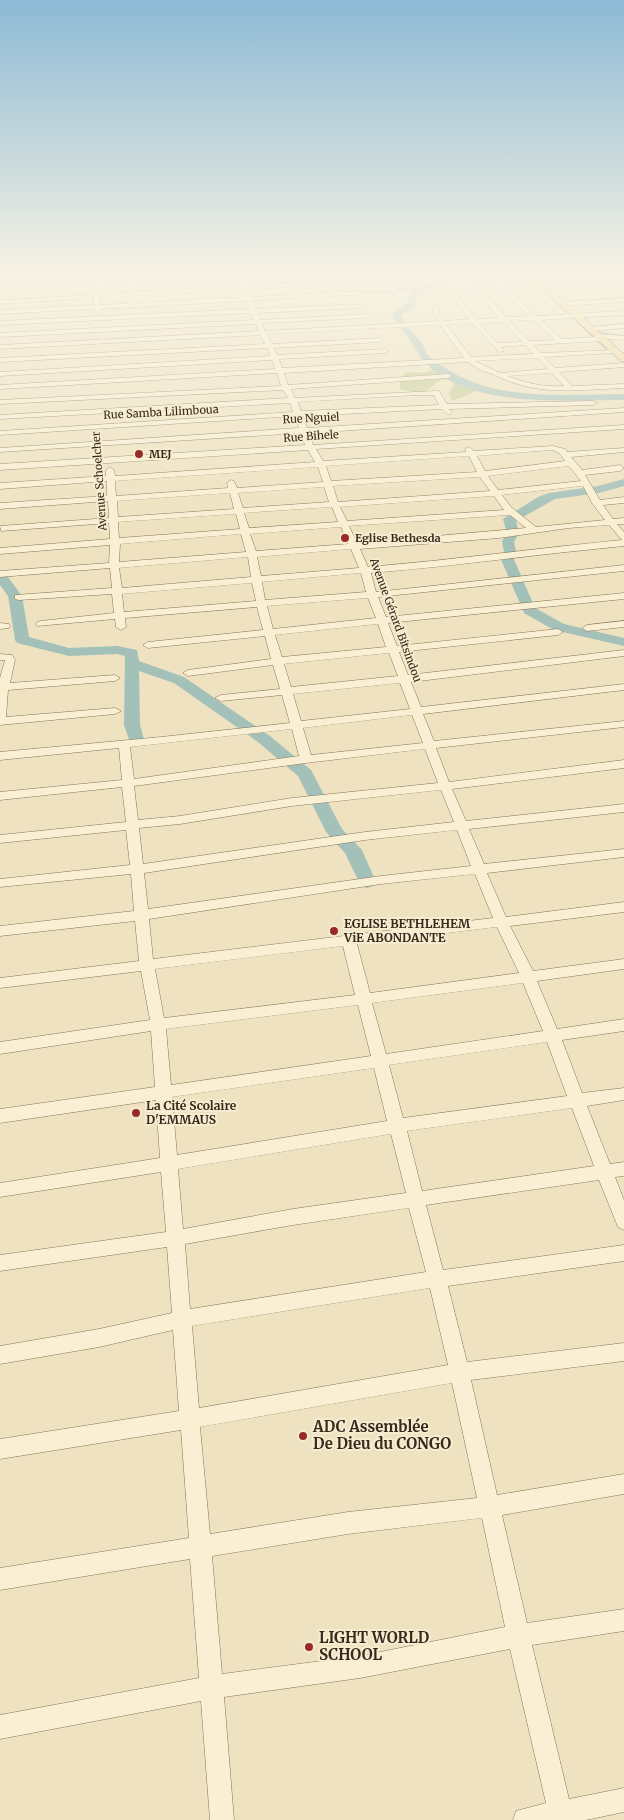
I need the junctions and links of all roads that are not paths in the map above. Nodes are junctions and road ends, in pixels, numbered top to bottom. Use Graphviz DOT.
graph roads {
  1 [pos="35,358"];
  2 [pos="101,358"];
  3 [pos="275,358"];
  4 [pos="390,358"];
  5 [pos="507,358"];
  6 [pos="540,358"];
  7 [pos="470,359"];
  8 [pos="0,360"];
  9 [pos="393,364"];
  10 [pos="624,366"];
  11 [pos="101,368"];
  12 [pos="305,370"];
  13 [pos="551,370"];
  14 [pos="280,372"];
  15 [pos="0,374"];
  16 [pos="498,375"];
  17 [pos="448,376"];
  18 [pos="400,380"];
  19 [pos="102,382"];
  20 [pos="315,385"];
  21 [pos="285,386"];
  22 [pos="624,386"];
  23 [pos="0,387"];
  24 [pos="571,389"];
  25 [pos="405,393"];
  26 [pos="103,396"];
  27 [pos="294,400"];
  28 [pos="0,402"];
  29 [pos="624,402"];
  30 [pos="445,406"];
  31 [pos="624,410"];
  32 [pos="104,411"];
  33 [pos="298,415"];
  34 [pos="0,417"];
  35 [pos="453,421"];
  36 [pos="106,426"];
  37 [pos="624,427"];
  38 [pos="304,430"];
  39 [pos="0,433"];
  40 [pos="463,437"];
  41 [pos="109,443"];
  42 [pos="311,447"];
  43 [pos="0,450"];
  44 [pos="624,450"];
  45 [pos="225,453"];
  46 [pos="472,454"];
  47 [pos="565,454"];
  48 [pos="109,460"];
  49 [pos="571,463"];
  50 [pos="321,464"];
  51 [pos="0,467"];
  52 [pos="620,468"];
  53 [pos="230,471"];
  54 [pos="579,473"];
  55 [pos="482,474"];
  56 [pos="111,478"];
  57 [pos="586,483"];
  58 [pos="327,484"];
  59 [pos="0,486"];
  60 [pos="232,490"];
  61 [pos="496,494"];
  62 [pos="112,500"];
  63 [pos="624,500"];
  64 [pos="334,503"];
  65 [pos="596,503"];
  66 [pos="0,506"];
  67 [pos="240,511"];
  68 [pos="512,512"];
  69 [pos="113,519"];
  70 [pos="624,521"];
  71 [pos="610,522"];
  72 [pos="344,524"];
  73 [pos="1,528"];
  74 [pos="244,530"];
  75 [pos="535,531"];
  76 [pos="624,538"];
  77 [pos="115,541"];
  78 [pos="624,543"];
  79 [pos="355,547"];
  80 [pos="0,551"];
  81 [pos="252,556"];
  82 [pos="114,564"];
  83 [pos="624,568"];
  84 [pos="364,570"];
  85 [pos="0,574"];
  86 [pos="255,578"];
  87 [pos="118,591"];
  88 [pos="372,594"];
  89 [pos="624,596"];
  90 [pos="19,597"];
  91 [pos="261,604"];
  92 [pos="120,615"];
  93 [pos="382,620"];
  94 [pos="41,624"];
  95 [pos="624,624"];
  96 [pos="122,627"];
  97 [pos="587,628"];
  98 [pos="269,632"];
  99 [pos="558,632"];
  100 [pos="148,646"];
  101 [pos="393,649"];
  102 [pos="624,653"];
  103 [pos="0,657"];
  104 [pos="277,661"];
  105 [pos="188,673"];
  106 [pos="115,678"];
  107 [pos="404,679"];
  108 [pos="2,687"];
  109 [pos="624,687"];
  110 [pos="286,692"];
  111 [pos="220,698"];
  112 [pos="416,710"];
  113 [pos="115,711"];
  114 [pos="0,721"];
  115 [pos="295,724"];
  116 [pos="624,724"];
  117 [pos="124,744"];
  118 [pos="430,746"];
  119 [pos="0,756"];
  120 [pos="306,759"];
  121 [pos="624,764"];
  122 [pos="128,783"];
  123 [pos="445,786"];
  124 [pos="0,796"];
  125 [pos="624,808"];
  126 [pos="133,825"];
  127 [pos="461,826"];
  128 [pos="0,839"];
  129 [pos="624,853"];
  130 [pos="138,868"];
  131 [pos="480,870"];
  132 [pos="0,884"];
  133 [pos="624,907"];
  134 [pos="141,915"];
  135 [pos="501,922"];
  136 [pos="0,931"];
  137 [pos="348,942"];
  138 [pos="624,964"];
  139 [pos="147,967"];
  140 [pos="528,976"];
  141 [pos="0,983"];
  142 [pos="364,998"];
  143 [pos="158,1024"];
  144 [pos="624,1025"];
  145 [pos="552,1035"];
  146 [pos="0,1048"];
  147 [pos="379,1060"];
  148 [pos="163,1093"];
  149 [pos="624,1094"];
  150 [pos="577,1100"];
  151 [pos="0,1116"];
  152 [pos="397,1126"];
  153 [pos="169,1163"];
  154 [pos="624,1169"];
  155 [pos="605,1172"];
  156 [pos="0,1190"];
  157 [pos="416,1200"];
  158 [pos="624,1222"];
  159 [pos="176,1238"];
  160 [pos="624,1253"];
  161 [pos="0,1263"];
  162 [pos="437,1279"];
  163 [pos="182,1319"];
  164 [pos="624,1352"];
  165 [pos="0,1355"];
  166 [pos="459,1372"];
  167 [pos="190,1419"];
  168 [pos="0,1449"];
  169 [pos="624,1484"];
  170 [pos="490,1507"];
  171 [pos="201,1548"];
  172 [pos="0,1580"];
  173 [pos="624,1620"];
  174 [pos="518,1636"];
  175 [pos="212,1687"];
  176 [pos="0,1726"];
  177 [pos="624,1800"];
  178 [pos="561,1817"];
  179 [pos="222,1820"];
  180 [pos="525,1820"];
  1 -- 8 [label="street"];
  2 -- 11 [label="street, Avenue Schoelcher"];
  3 -- 11 [label="street"];
  3 -- 14 [label="street, Avenue Gérard Bitsindou"];
  4 -- 9 [label="street"];
  5 -- 7 [label="street"];
  6 -- 13 [label="street"];
  7 -- 9 [label="street"];
  7 -- 16 [label="street"];
  9 -- 12 [label="street"];
  9 -- 18 [label="street"];
  10 -- 13 [label="street"];
  11 -- 15 [label="street"];
  11 -- 19 [label="street, Avenue Schoelcher"];
  12 -- 14 [label="street"];
  12 -- 20 [label="street"];
  13 -- 16 [label="street"];
  13 -- 24 [label="street"];
  14 -- 19 [label="street"];
  14 -- 21 [label="street, Avenue Gérard Bitsindou"];
  16 -- 24 [label="street"];
  17 -- 18 [label="street"];
  18 -- 20 [label="street"];
  18 -- 25 [label="street"];
  19 -- 23 [label="street"];
  19 -- 26 [label="street, Avenue Schoelcher"];
  20 -- 21 [label="street"];
  21 -- 26 [label="street"];
  21 -- 27 [label="street, Avenue Gérard Bitsindou"];
  22 -- 24 [label="street"];
  25 -- 27 [label="street"];
  25 -- 30 [label="street"];
  26 -- 28 [label="street"];
  26 -- 32 [label="street, Avenue Schoelcher"];
  27 -- 32 [label="street"];
  27 -- 33 [label="street, Avenue Gérard Bitsindou"];
  29 -- 30 [label="street, Rue Samba Lilimboua"];
  30 -- 33 [label="street, Rue Samba Lilimboua"];
  30 -- 35 [label="street"];
  31 -- 35 [label="street, Rue Nguiel"];
  32 -- 34 [label="street"];
  32 -- 36 [label="street, Avenue Schoelcher"];
  33 -- 36 [label="street, Rue Samba Lilimboua"];
  33 -- 38 [label="street, Avenue Gérard Bitsindou"];
  35 -- 38 [label="street, Rue Nguiel"];
  35 -- 40 [label="street"];
  36 -- 39 [label="street, Rue Samba Lilimboua"];
  36 -- 41 [label="street, Avenue Schoelcher"];
  37 -- 40 [label="street, Rue Bihele"];
  38 -- 41 [label="street, Rue Nguiel"];
  38 -- 42 [label="street, Avenue Gérard Bitsindou"];
  40 -- 42 [label="street, Rue Bihele"];
  40 -- 46 [label="street"];
  41 -- 43 [label="street, Rue Nguiel"];
  41 -- 48 [label="street, Avenue Schoelcher"];
  42 -- 45 [label="street, Rue Bihele"];
  42 -- 50 [label="street, Avenue Gérard Bitsindou"];
  44 -- 47 [label="street"];
  45 -- 48 [label="street, Rue Bihele"];
  45 -- 53 [label="street"];
  46 -- 47 [label="street"];
  46 -- 50 [label="street"];
  46 -- 55 [label="street"];
  47 -- 49 [label="street"];
  48 -- 51 [label="street, Rue Bihele"];
  48 -- 56 [label="street, Avenue Schoelcher"];
  49 -- 54 [label="street"];
  49 -- 55 [label="street"];
  50 -- 53 [label="street"];
  50 -- 58 [label="street, Avenue Gérard Bitsindou"];
  52 -- 54 [label="street"];
  53 -- 56 [label="street"];
  53 -- 60 [label="street"];
  54 -- 57 [label="street"];
  55 -- 58 [label="street"];
  55 -- 61 [label="street"];
  56 -- 59 [label="street"];
  56 -- 62 [label="street, Avenue Schoelcher"];
  57 -- 61 [label="street"];
  57 -- 65 [label="street"];
  58 -- 60 [label="street"];
  58 -- 64 [label="street, Avenue Gérard Bitsindou"];
  60 -- 62 [label="street"];
  60 -- 67 [label="street"];
  61 -- 64 [label="street"];
  61 -- 68 [label="street"];
  62 -- 66 [label="street"];
  62 -- 69 [label="street, Avenue Schoelcher"];
  63 -- 65 [label="street"];
  64 -- 67 [label="street"];
  64 -- 72 [label="street, Avenue Gérard Bitsindou"];
  65 -- 71 [label="street"];
  67 -- 69 [label="street"];
  67 -- 74 [label="street"];
  68 -- 72 [label="street"];
  68 -- 75 [label="street"];
  69 -- 73 [label="street"];
  69 -- 77 [label="street, Avenue Schoelcher"];
  70 -- 71 [label="street"];
  71 -- 75 [label="street"];
  71 -- 76 [label="street"];
  72 -- 74 [label="street"];
  72 -- 79 [label="street, Avenue Gérard Bitsindou"];
  74 -- 77 [label="street"];
  74 -- 81 [label="street"];
  75 -- 79 [label="street"];
  77 -- 80 [label="street"];
  77 -- 82 [label="street, Avenue Schoelcher"];
  78 -- 84 [label="street"];
  79 -- 81 [label="street"];
  79 -- 84 [label="street, Avenue Gérard Bitsindou"];
  81 -- 82 [label="street"];
  81 -- 86 [label="street"];
  82 -- 85 [label="street"];
  82 -- 87 [label="street, Avenue Schoelcher"];
  83 -- 88 [label="street"];
  84 -- 86 [label="street"];
  84 -- 88 [label="street, Avenue Gérard Bitsindou"];
  86 -- 87 [label="street"];
  86 -- 91 [label="street"];
  87 -- 90 [label="street"];
  87 -- 92 [label="street, Avenue Schoelcher"];
  88 -- 91 [label="street"];
  88 -- 93 [label="street, Avenue Gérard Bitsindou"];
  89 -- 93 [label="street"];
  91 -- 92 [label="street"];
  91 -- 98 [label="street"];
  92 -- 94 [label="street"];
  92 -- 96 [label="street, Avenue Schoelcher"];
  93 -- 98 [label="street"];
  93 -- 101 [label="street, Avenue Gérard Bitsindou"];
  95 -- 97 [label="street"];
  98 -- 100 [label="street"];
  98 -- 104 [label="street"];
  99 -- 101 [label="street"];
  101 -- 104 [label="street"];
  101 -- 107 [label="street, Avenue Gérard Bitsindou"];
  102 -- 107 [label="street"];
  103 -- 108 [label="street"];
  104 -- 105 [label="street"];
  104 -- 110 [label="street"];
  106 -- 108 [label="street"];
  107 -- 110 [label="street"];
  107 -- 112 [label="street, Avenue Gérard Bitsindou"];
  108 -- 114 [label="street"];
  109 -- 112 [label="street"];
  110 -- 111 [label="street"];
  110 -- 115 [label="street"];
  112 -- 115 [label="street"];
  112 -- 118 [label="street, Avenue Gérard Bitsindou"];
  113 -- 114 [label="street"];
  115 -- 117 [label="street"];
  115 -- 120 [label="street"];
  116 -- 118 [label="street"];
  117 -- 119 [label="street"];
  117 -- 122 [label="street"];
  118 -- 120 [label="street"];
  118 -- 123 [label="street, Avenue Gérard Bitsindou"];
  120 -- 122 [label="street"];
  121 -- 123 [label="street"];
  122 -- 124 [label="street"];
  122 -- 126 [label="street"];
  123 -- 126 [label="street"];
  123 -- 127 [label="street, Avenue Gérard Bitsindou"];
  125 -- 127 [label="street"];
  126 -- 128 [label="street"];
  126 -- 130 [label="street"];
  127 -- 130 [label="street"];
  127 -- 131 [label="street, Avenue Gérard Bitsindou"];
  129 -- 131 [label="street"];
  130 -- 132 [label="street"];
  130 -- 134 [label="street"];
  131 -- 134 [label="street"];
  131 -- 135 [label="street, Avenue Gérard Bitsindou"];
  133 -- 135 [label="street"];
  134 -- 136 [label="street"];
  134 -- 139 [label="street"];
  135 -- 137 [label="street"];
  135 -- 140 [label="street, Avenue Gérard Bitsindou"];
  137 -- 139 [label="street"];
  137 -- 142 [label="street"];
  138 -- 140 [label="street"];
  139 -- 141 [label="street"];
  139 -- 143 [label="street"];
  140 -- 142 [label="street"];
  140 -- 145 [label="street, Avenue Gérard Bitsindou"];
  142 -- 143 [label="street"];
  142 -- 147 [label="street"];
  143 -- 146 [label="street"];
  143 -- 148 [label="street"];
  144 -- 145 [label="street"];
  145 -- 147 [label="street"];
  145 -- 150 [label="street, Avenue Gérard Bitsindou"];
  147 -- 148 [label="street"];
  147 -- 152 [label="street"];
  148 -- 151 [label="street"];
  148 -- 153 [label="street"];
  149 -- 150 [label="street"];
  150 -- 152 [label="street"];
  150 -- 155 [label="street, Avenue Gérard Bitsindou"];
  152 -- 153 [label="street"];
  152 -- 157 [label="street"];
  153 -- 156 [label="street"];
  153 -- 159 [label="street"];
  154 -- 155 [label="street"];
  155 -- 157 [label="street"];
  155 -- 158 [label="street, Avenue Gérard Bitsindou"];
  157 -- 159 [label="street"];
  157 -- 162 [label="street"];
  159 -- 161 [label="street"];
  159 -- 163 [label="street"];
  160 -- 162 [label="street"];
  162 -- 163 [label="street"];
  162 -- 166 [label="street"];
  163 -- 165 [label="street"];
  163 -- 167 [label="street"];
  164 -- 166 [label="street"];
  166 -- 167 [label="street"];
  166 -- 170 [label="street"];
  167 -- 168 [label="street"];
  167 -- 171 [label="street"];
  169 -- 170 [label="street"];
  170 -- 171 [label="street"];
  170 -- 174 [label="street"];
  171 -- 172 [label="street"];
  171 -- 175 [label="street"];
  173 -- 174 [label="street"];
  174 -- 175 [label="street"];
  174 -- 178 [label="street"];
  175 -- 176 [label="street"];
  175 -- 179 [label="street"];
  177 -- 178 [label="street"];
  178 -- 180 [label="street"];
}
